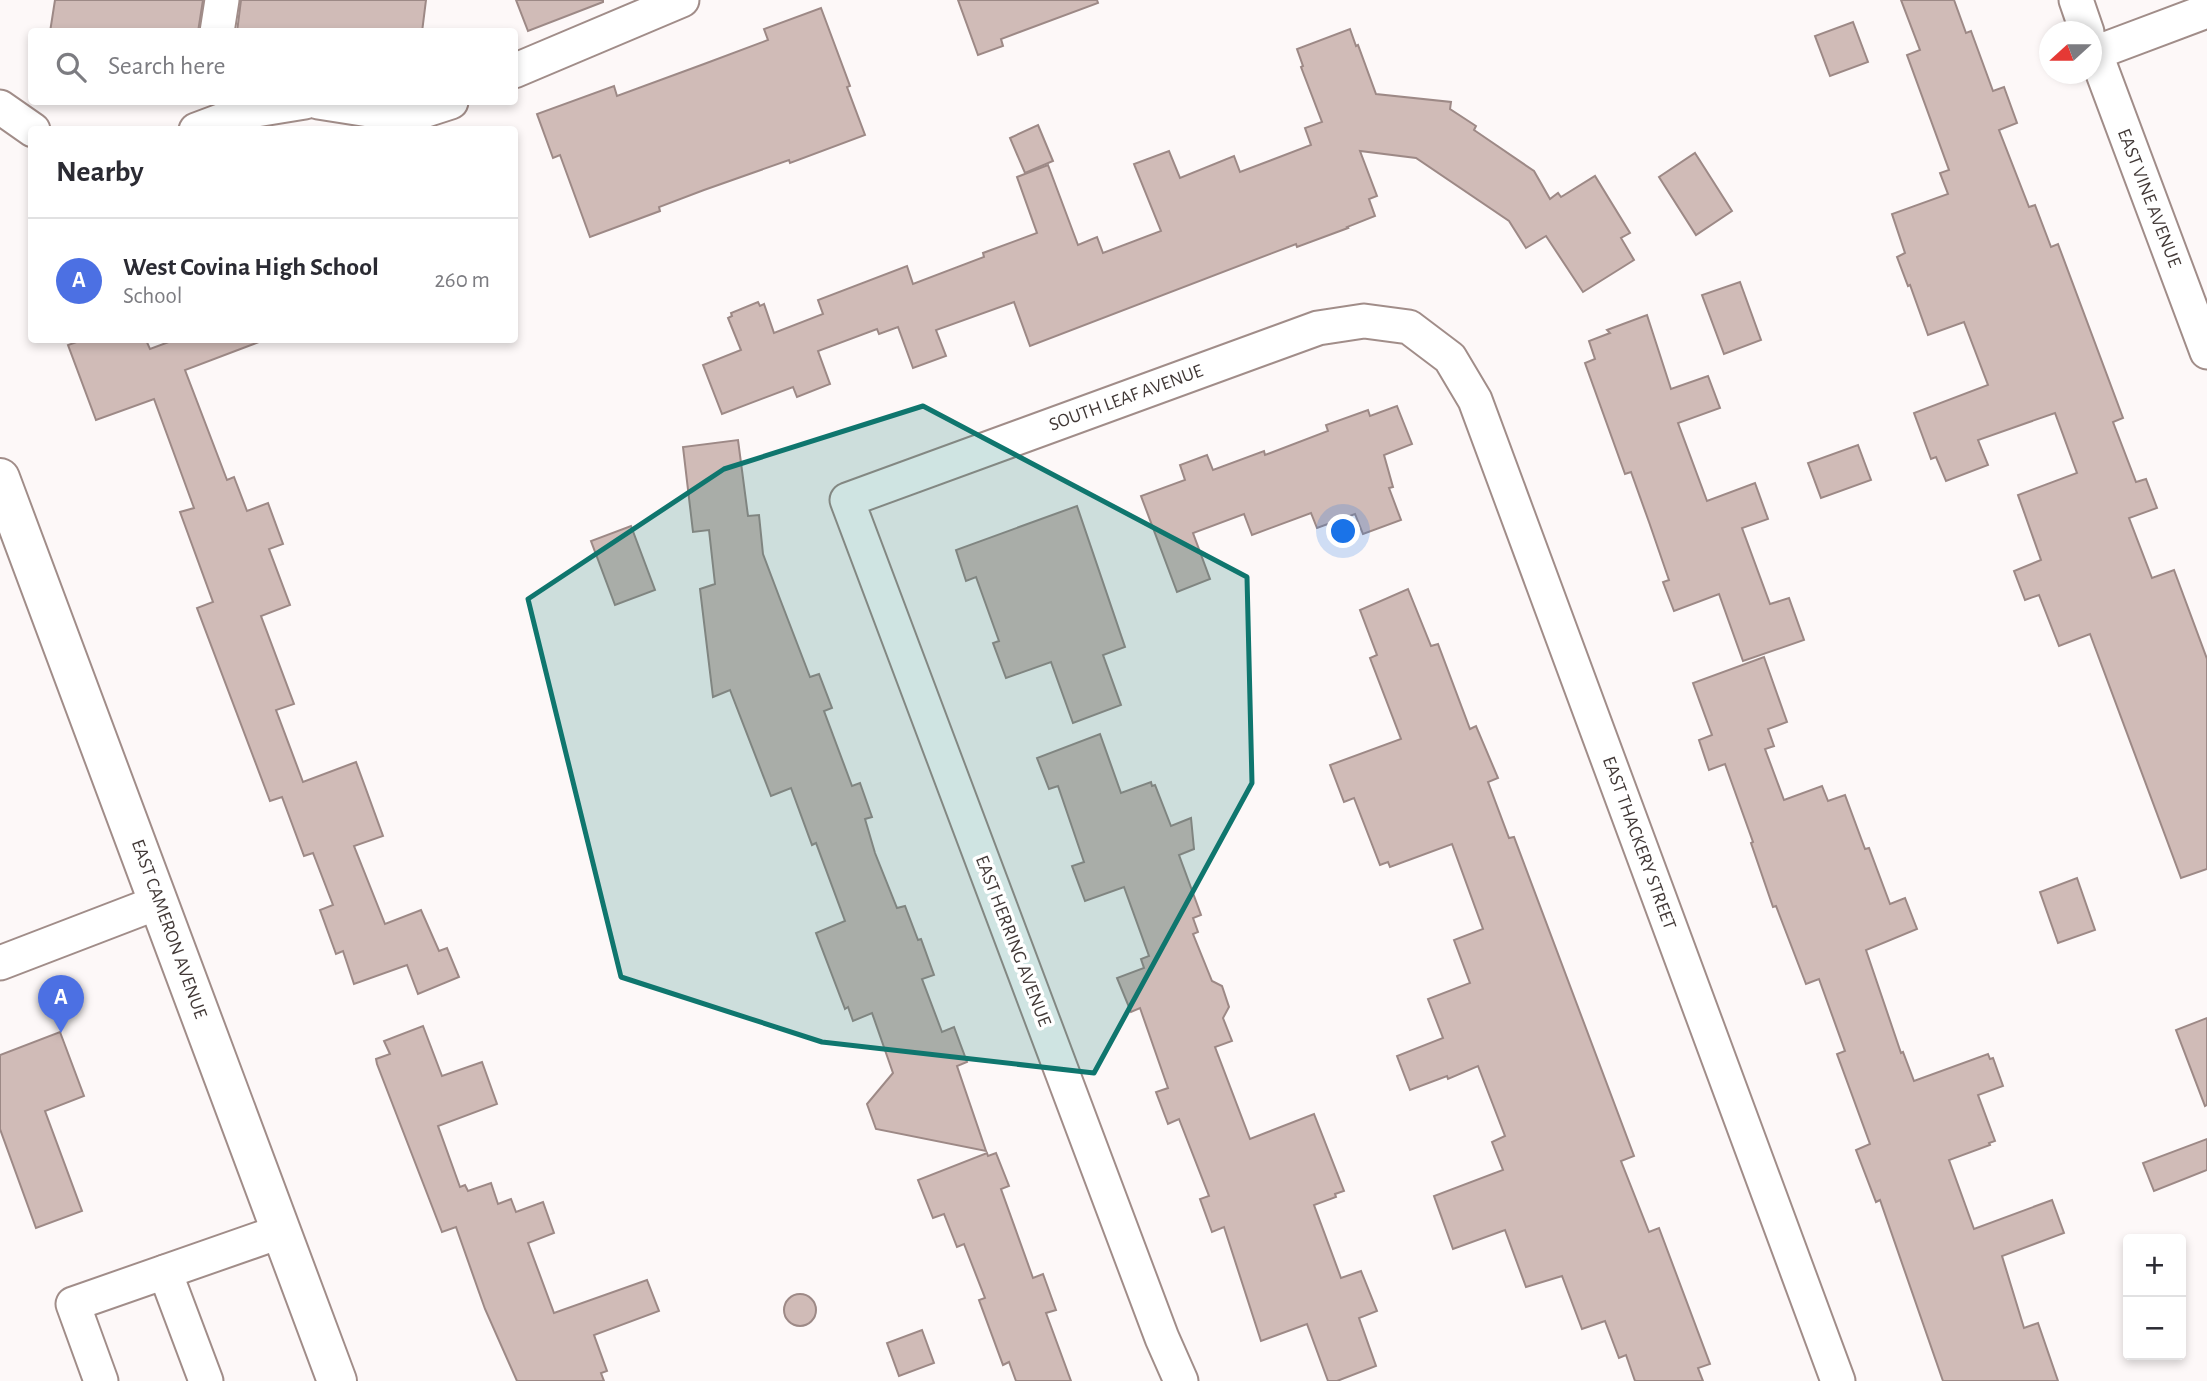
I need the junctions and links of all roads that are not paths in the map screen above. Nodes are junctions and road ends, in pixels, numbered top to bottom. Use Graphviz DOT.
graph roads {
  1 [pos="222,0"];
  2 [pos="682,0"];
  3 [pos="2076,0"];
  4 [pos="2207,11"];
  5 [pos="2083,21"];
  6 [pos="217,28"];
  7 [pos="2102,40"];
  8 [pos="518,69"];
  9 [pos="2102,72"];
  10 [pos="287,105"];
  11 [pos="337,105"];
  12 [pos="442,105"];
  13 [pos="0,107"];
  14 [pos="210,117"];
  15 [pos="28,127"];
  16 [pos="1409,327"];
  17 [pos="2207,352"];
  18 [pos="0,478"];
  19 [pos="847,500"];
  20 [pos="159,902"];
  21 [pos="0,963"];
  22 [pos="282,1231"];
  23 [pos="165,1272"];
  24 [pos="101,1381"];
  25 [pos="206,1381"];
  26 [pos="337,1381"];
  27 [pos="1181,1381"];
  28 [pos="1839,1381"];
  1 -- 6 [label="street"];
  2 -- 8 [label="street"];
  3 -- 5 [label="street, EAST VINE AVENUE"];
  4 -- 7 [label="street"];
  9 -- 17 [label="street, EAST VINE AVENUE"];
  10 -- 14 [label="street"];
  11 -- 12 [label="street"];
  13 -- 15 [label="street"];
  16 -- 19 [label="street, SOUTH LEAF AVENUE"];
  16 -- 28 [label="street, EAST THACKERY STREET"];
  18 -- 20 [label="main road, EAST CAMERON AVENUE"];
  19 -- 27 [label="street, EAST HERRING AVENUE"];
  20 -- 21 [label="street"];
  20 -- 22 [label="main road, EAST CAMERON AVENUE"];
  22 -- 23 [label="street"];
  22 -- 26 [label="main road, EAST CAMERON AVENUE"];
  23 -- 24 [label="street"];
  23 -- 25 [label="street"];
}
